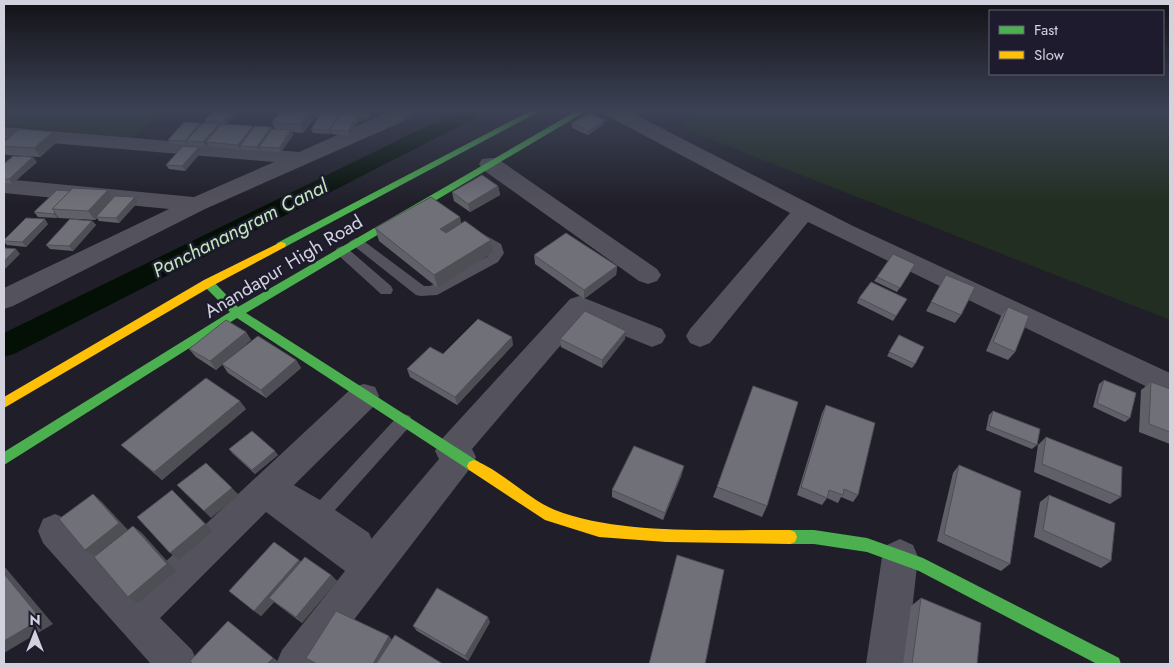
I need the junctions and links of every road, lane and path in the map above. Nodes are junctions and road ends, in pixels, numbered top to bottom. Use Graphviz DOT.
graph roads {
  1 [pos="101,141"];
  2 [pos="339,141"];
  3 [pos="479,141"];
  4 [pos="530,141"];
  5 [pos="671,141"];
  6 [pos="301,158"];
  7 [pos="490,164"];
  8 [pos="4,186"];
  9 [pos="425,201"];
  10 [pos="197,204"];
  11 [pos="805,211"];
  12 [pos="442,212"];
  13 [pos="465,227"];
  14 [pos="356,242"];
  15 [pos="342,251"];
  16 [pos="648,275"];
  17 [pos="208,283"];
  18 [pos="386,290"];
  19 [pos="4,299"];
  20 [pos="237,313"];
  21 [pos="652,336"];
  22 [pos="700,336"];
  23 [pos="1170,386"];
  24 [pos="364,396"];
  25 [pos="4,403"];
  26 [pos="404,421"];
  27 [pos="455,454"];
  28 [pos="4,459"];
  29 [pos="278,492"];
  30 [pos="322,511"];
  31 [pos="55,532"];
  32 [pos="366,554"];
  33 [pos="900,557"];
  34 [pos="133,618"];
  35 [pos="178,664"];
  36 [pos="296,664"];
  37 [pos="886,664"];
  38 [pos="1112,664"];
  1 -- 6 [label="street"];
  2 -- 6 [label="street"];
  3 -- 17 [label="main road, Anandapur High Road"];
  4 -- 7 [label="main road, Anandapur High Road"];
  5 -- 11 [label="street"];
  6 -- 10 [label="street"];
  7 -- 9 [label="main road, Anandapur High Road"];
  7 -- 16 [label="street"];
  8 -- 10 [label="street"];
  9 -- 12 [label="lane"];
  9 -- 14 [label="main road, Anandapur High Road"];
  10 -- 19 [label="street"];
  11 -- 22 [label="street"];
  11 -- 23 [label="street"];
  13 -- 14 [label="lane"];
  14 -- 15 [label="main road, Anandapur High Road"];
  15 -- 18 [label="lane"];
  15 -- 20 [label="main road, Anandapur High Road"];
  17 -- 20 [label="main road"];
  17 -- 25 [label="main road, Anandapur High Road"];
  20 -- 24 [label="main road"];
  20 -- 28 [label="main road, Anandapur High Road"];
  21 -- 27 [label="street"];
  24 -- 26 [label="main road"];
  24 -- 29 [label="street"];
  26 -- 27 [label="main road"];
  26 -- 30 [label="lane"];
  27 -- 32 [label="street"];
  27 -- 33 [label="main road"];
  29 -- 30 [label="lane"];
  29 -- 32 [label="street"];
  29 -- 34 [label="street"];
  30 -- 32 [label="lane"];
  31 -- 34 [label="street"];
  32 -- 36 [label="street"];
  33 -- 37 [label="street"];
  33 -- 38 [label="main road"];
  34 -- 35 [label="street"];
}
